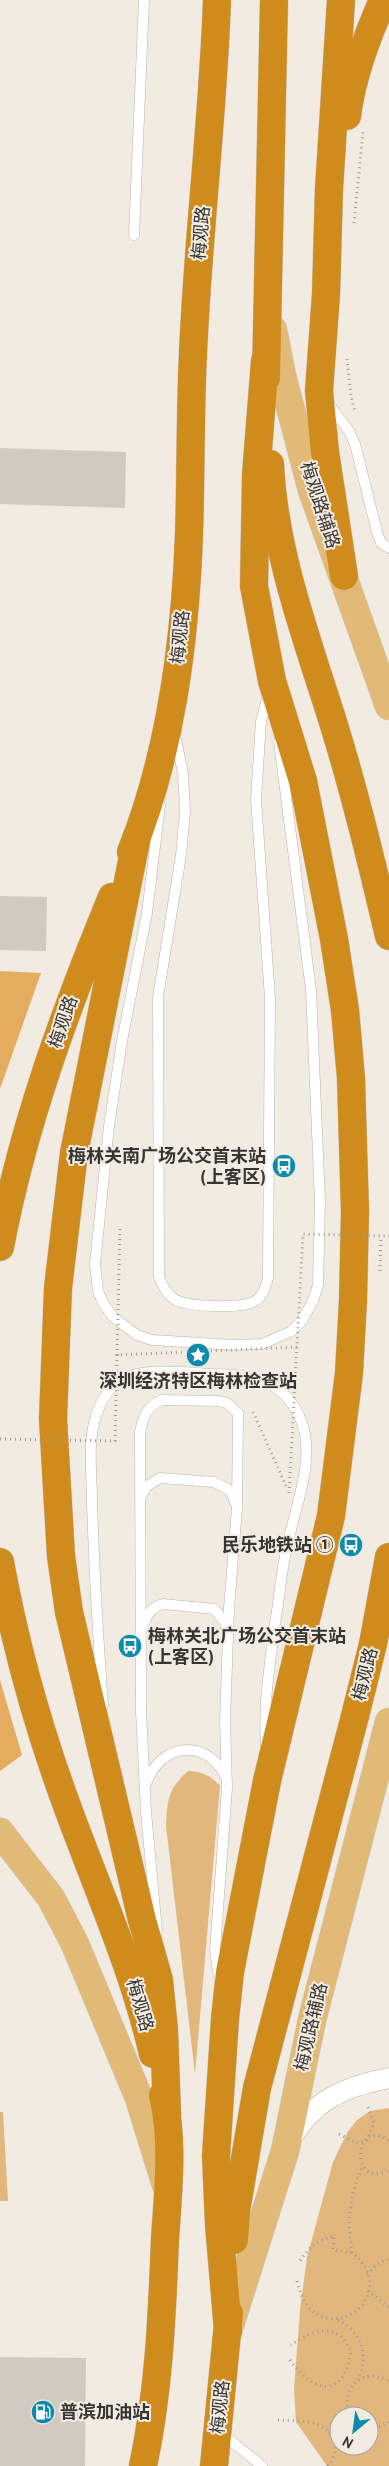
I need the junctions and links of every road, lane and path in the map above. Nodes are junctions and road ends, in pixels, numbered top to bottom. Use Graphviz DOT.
graph roads {
  1 [pos="144,0"];
  2 [pos="274,0"];
  3 [pos="341,0"];
  4 [pos="383,0"];
  5 [pos="215,8"];
  6 [pos="364,127"];
  7 [pos="354,226"];
  8 [pos="134,234"];
  9 [pos="326,294"];
  10 [pos="268,299"];
  11 [pos="346,352"];
  12 [pos="265,360"];
  13 [pos="319,391"];
  14 [pos="356,415"];
  15 [pos="389,548"];
  16 [pos="344,576"];
  17 [pos="272,681"];
  18 [pos="389,706"];
  19 [pos="170,714"];
  20 [pos="137,836"];
  21 [pos="389,936"];
  22 [pos="120,1226"];
  23 [pos="389,1236"];
  24 [pos="0,1247"];
  25 [pos="234,1345"];
  26 [pos="298,1347"];
  27 [pos="117,1354"];
  28 [pos="234,1374"];
  29 [pos="234,1407"];
  30 [pos="0,1439"];
  31 [pos="140,1497"];
  32 [pos="237,1508"];
  33 [pos="389,1557"];
  34 [pos="0,1562"];
  35 [pos="141,1631"];
  36 [pos="228,1640"];
  37 [pos="389,1722"];
  38 [pos="108,1780"];
  39 [pos="227,1780"];
  40 [pos="267,1781"];
  41 [pos="144,1789"];
  42 [pos="0,1832"];
  43 [pos="159,1980"];
  44 [pos="225,2019"];
  45 [pos="389,2078"];
  46 [pos="368,2105"];
  47 [pos="167,2114"];
  48 [pos="339,2134"];
  49 [pos="367,2140"];
  50 [pos="389,2140"];
  51 [pos="284,2151"];
  52 [pos="363,2166"];
  53 [pos="389,2169"];
  54 [pos="168,2192"];
  55 [pos="352,2253"];
  56 [pos="389,2259"];
  57 [pos="300,2260"];
  58 [pos="368,2274"];
  59 [pos="297,2281"];
  60 [pos="368,2291"];
  61 [pos="389,2307"];
  62 [pos="336,2319"];
  63 [pos="228,2331"];
  64 [pos="291,2345"];
  65 [pos="290,2360"];
  66 [pos="358,2380"];
  67 [pos="388,2381"];
  68 [pos="347,2406"];
  69 [pos="278,2420"];
  70 [pos="218,2430"];
  71 [pos="329,2433"];
  72 [pos="334,2456"];
  73 [pos="143,2466"];
  74 [pos="214,2466"];
  75 [pos="262,2466"];
  76 [pos="327,2466"];
  1 -- 8 [label="lane"];
  2 -- 10 [label="highway"];
  3 -- 9 [label="highway"];
  4 -- 9 [label="highway"];
  5 -- 19 [label="highway, 梅观路"];
  6 -- 7 [label="path"];
  9 -- 13 [label="highway"];
  10 -- 12 [label="highway"];
  10 -- 16 [label="main road, 梅观路辅路"];
  11 -- 14 [label="path"];
  12 -- 17 [label="highway"];
  12 -- 21 [label="highway"];
  13 -- 15 [label="lane"];
  13 -- 16 [label="highway"];
  16 -- 18 [label="main road, 梅观路辅路"];
  17 -- 19 [label="lane"];
  17 -- 25 [label="lane"];
  17 -- 40 [label="highway"];
  19 -- 20 [label="highway, 梅观路"];
  19 -- 25 [label="lane"];
  20 -- 24 [label="highway, 梅观路"];
  20 -- 38 [label="highway"];
  22 -- 27 [label="path, bridge"];
  23 -- 26 [label="path, bridge"];
  25 -- 28 [label="path"];
  26 -- 27 [label="path, bridge"];
  26 -- 29 [label="path, bridge"];
  27 -- 30 [label="path, bridge"];
  28 -- 38 [label="lane"];
  28 -- 40 [label="lane"];
  29 -- 31 [label="lane"];
  29 -- 32 [label="lane"];
  31 -- 32 [label="lane"];
  31 -- 35 [label="lane"];
  32 -- 36 [label="lane"];
  33 -- 63 [label="highway, 梅观路"];
  34 -- 47 [label="highway, 梅观路"];
  35 -- 36 [label="lane"];
  35 -- 41 [label="lane"];
  36 -- 39 [label="lane"];
  37 -- 51 [label="main road, 梅观路辅路"];
  38 -- 43 [label="highway"];
  39 -- 41 [label="lane"];
  39 -- 44 [label="lane"];
  40 -- 44 [label="highway"];
  41 -- 43 [label="lane"];
  42 -- 54 [label="main road"];
  43 -- 47 [label="highway"];
  44 -- 63 [label="highway"];
  45 -- 51 [label="street"];
  46 -- 49 [label="path"];
  47 -- 54 [label="highway, 梅观路"];
  48 -- 49 [label="path"];
  49 -- 50 [label="path"];
  49 -- 52 [label="path"];
  51 -- 63 [label="main road, 梅观路辅路"];
  52 -- 53 [label="path"];
  52 -- 55 [label="path"];
  54 -- 73 [label="highway, 梅观路"];
  55 -- 57 [label="path"];
  55 -- 58 [label="path"];
  56 -- 58 [label="path"];
  58 -- 60 [label="path"];
  59 -- 62 [label="path"];
  60 -- 61 [label="path"];
  60 -- 62 [label="path"];
  62 -- 66 [label="path"];
  63 -- 70 [label="highway, 梅观路"];
  64 -- 65 [label="path"];
  66 -- 67 [label="path"];
  66 -- 68 [label="path"];
  69 -- 71 [label="path"];
  70 -- 74 [label="highway, 梅观路"];
  70 -- 75 [label="lane"];
  72 -- 76 [label="path"];
}
